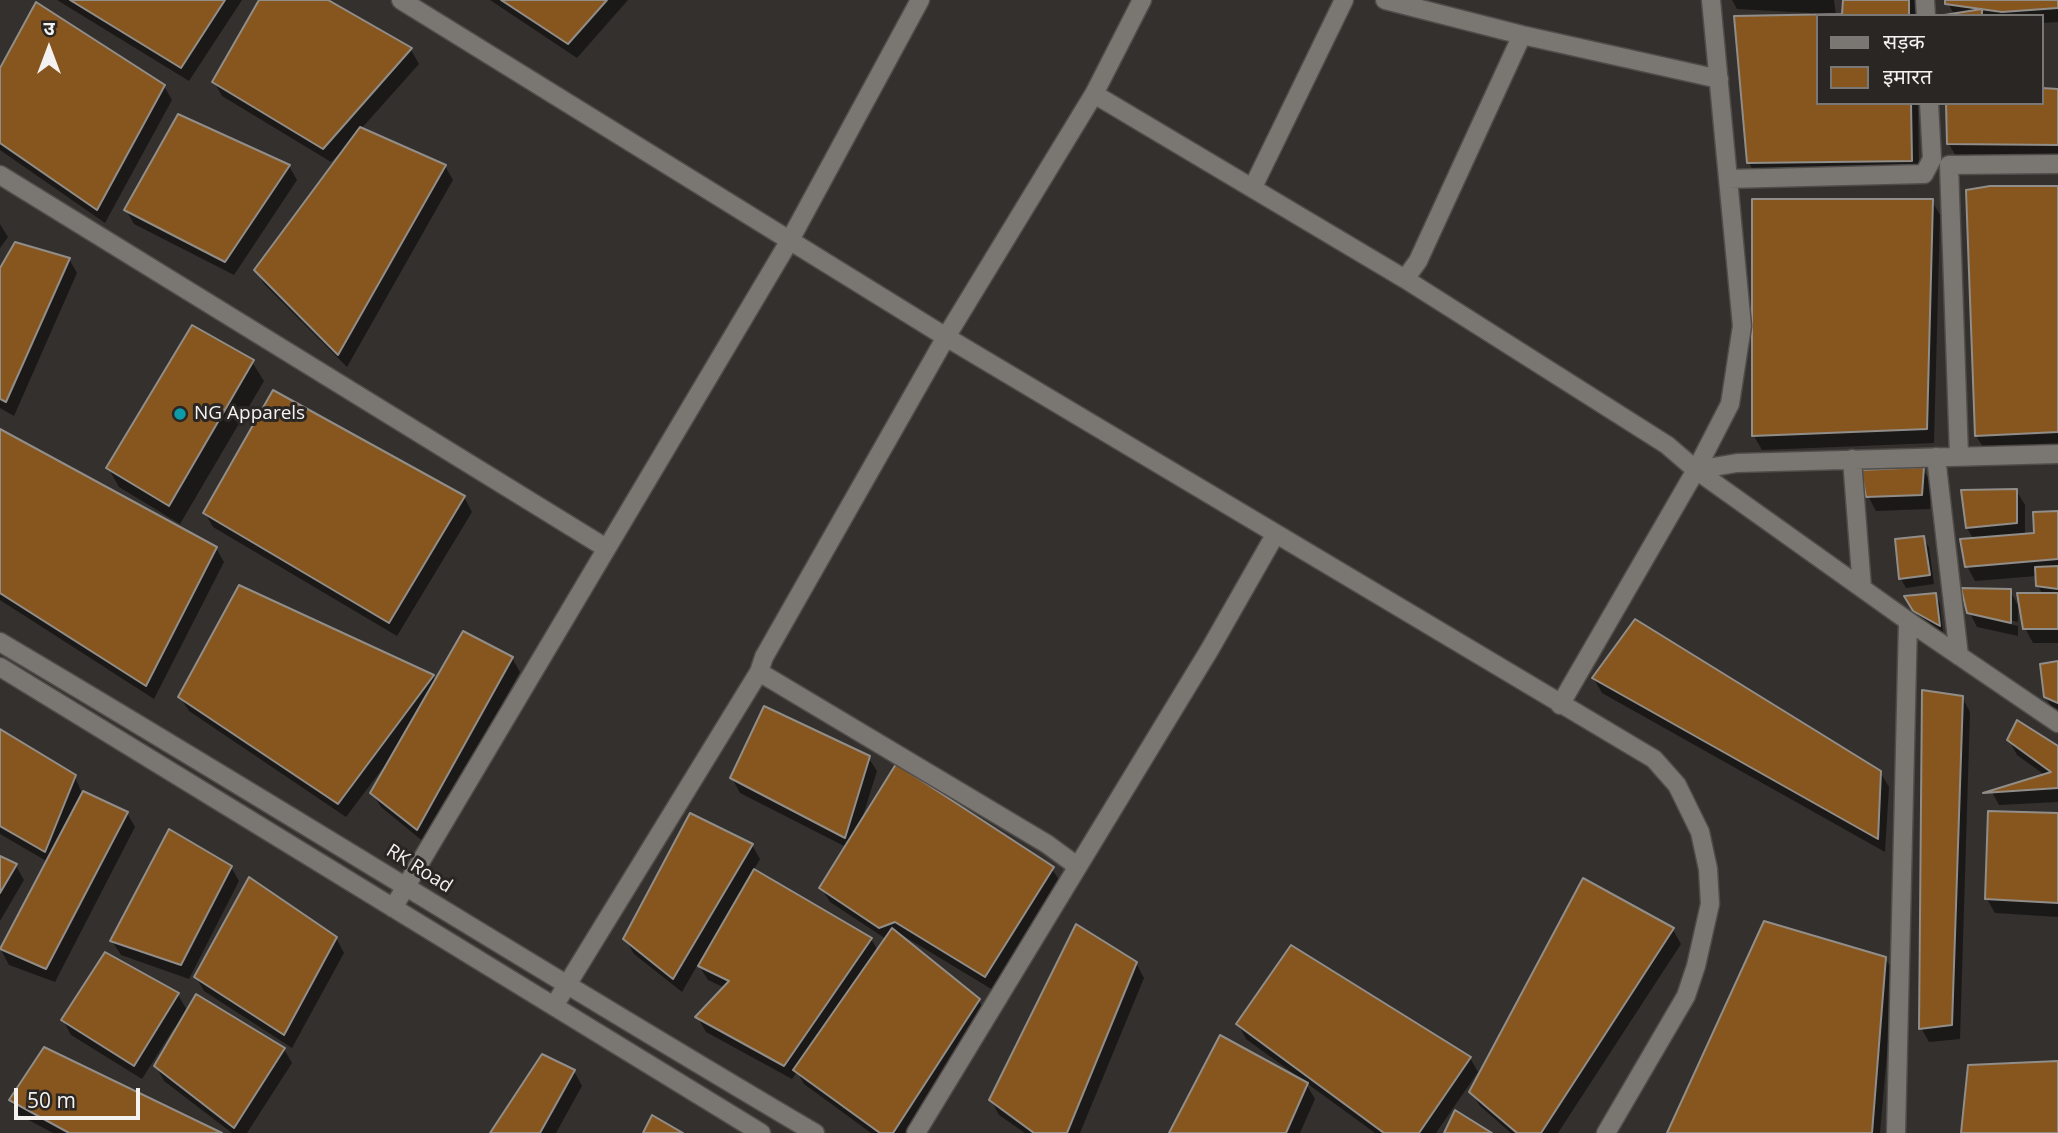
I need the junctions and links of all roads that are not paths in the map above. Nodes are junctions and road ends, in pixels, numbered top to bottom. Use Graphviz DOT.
graph roads {
  1 [pos="401,0"];
  2 [pos="920,0"];
  3 [pos="1142,0"];
  4 [pos="1343,0"];
  5 [pos="1385,0"];
  6 [pos="1711,0"];
  7 [pos="1522,35"];
  8 [pos="1719,79"];
  9 [pos="1094,94"];
  10 [pos="1929,105"];
  11 [pos="2058,164"];
  12 [pos="0,175"];
  13 [pos="1728,179"];
  14 [pos="1253,187"];
  15 [pos="790,240"];
  16 [pos="1405,279"];
  17 [pos="946,337"];
  18 [pos="2058,454"];
  19 [pos="1959,456"];
  20 [pos="1936,457"];
  21 [pos="1852,459"];
  22 [pos="1696,470"];
  23 [pos="1275,535"];
  24 [pos="606,548"];
  25 [pos="1862,588"];
  26 [pos="1908,621"];
  27 [pos="0,642"];
  28 [pos="1959,656"];
  29 [pos="0,667"];
  30 [pos="759,672"];
  31 [pos="1560,705"];
  32 [pos="2058,723"];
  33 [pos="1077,866"];
  34 [pos="405,885"];
  35 [pos="393,908"];
  36 [pos="566,985"];
  37 [pos="554,1006"];
  38 [pos="761,1133"];
  39 [pos="815,1133"];
  40 [pos="916,1133"];
  41 [pos="1606,1133"];
  42 [pos="1896,1133"];
  1 -- 15 [label="street"];
  2 -- 15 [label="street"];
  3 -- 9 [label="street"];
  4 -- 14 [label="street"];
  5 -- 7 [label="street"];
  6 -- 8 [label="street"];
  7 -- 8 [label="street"];
  7 -- 16 [label="street"];
  8 -- 13 [label="street"];
  9 -- 14 [label="street"];
  9 -- 17 [label="street"];
  10 -- 13 [label="street"];
  11 -- 19 [label="street"];
  12 -- 24 [label="street"];
  13 -- 22 [label="street"];
  14 -- 16 [label="street"];
  15 -- 17 [label="street"];
  15 -- 24 [label="street"];
  16 -- 22 [label="street"];
  17 -- 23 [label="street"];
  17 -- 30 [label="street"];
  18 -- 19 [label="street"];
  19 -- 20 [label="street"];
  20 -- 21 [label="street"];
  20 -- 28 [label="street"];
  21 -- 22 [label="street"];
  21 -- 25 [label="street"];
  22 -- 25 [label="street"];
  22 -- 31 [label="street"];
  23 -- 31 [label="street"];
  23 -- 33 [label="street"];
  24 -- 34 [label="street"];
  25 -- 26 [label="street"];
  26 -- 28 [label="street"];
  26 -- 42 [label="street"];
  27 -- 34 [label="street, RK Road"];
  28 -- 32 [label="street"];
  29 -- 35 [label="street"];
  30 -- 33 [label="street"];
  30 -- 36 [label="street"];
  31 -- 41 [label="street"];
  33 -- 40 [label="street"];
  34 -- 35 [label="street"];
  34 -- 36 [label="street, RK Road"];
  35 -- 37 [label="street"];
  36 -- 37 [label="street"];
  36 -- 39 [label="street, RK Road"];
  37 -- 38 [label="street"];
}
